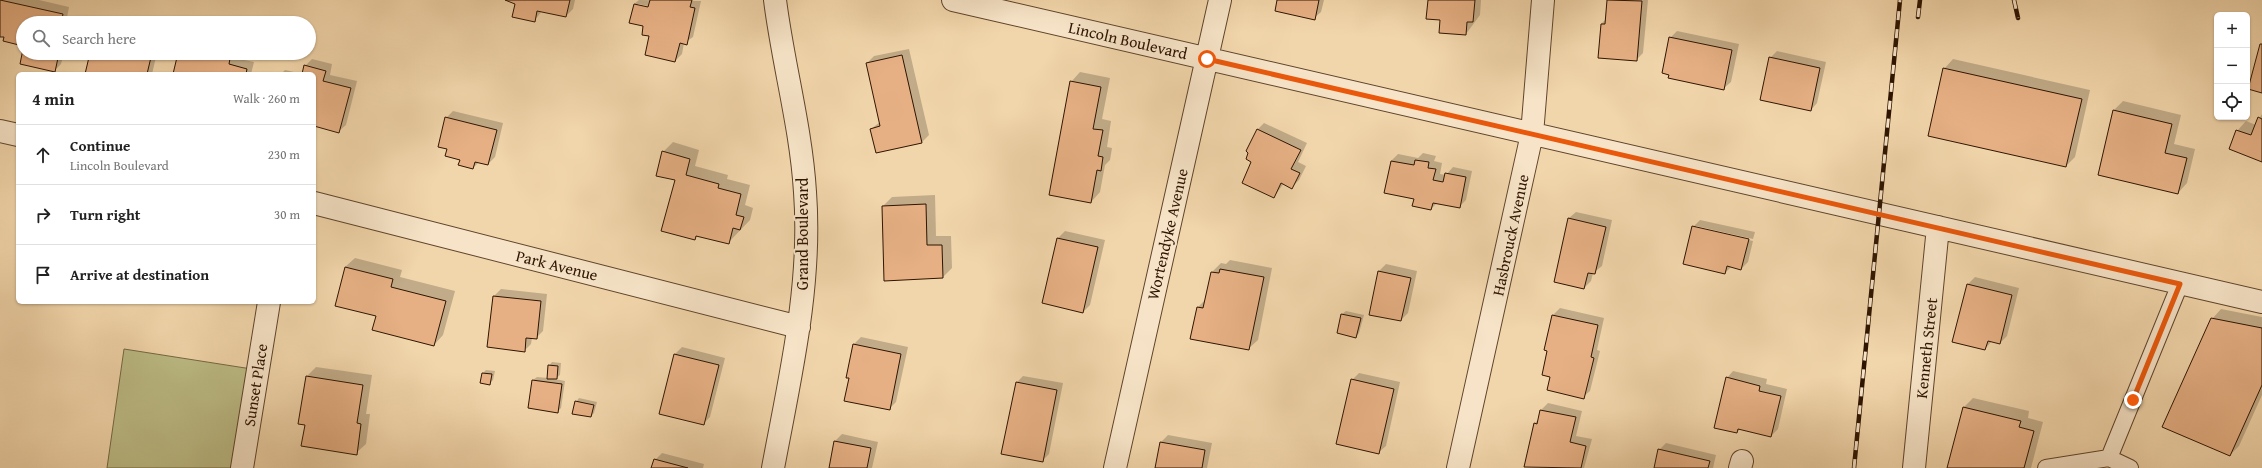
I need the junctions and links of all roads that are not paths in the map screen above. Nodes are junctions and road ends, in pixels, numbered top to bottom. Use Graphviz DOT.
graph roads {
  1 [pos="775,0"];
  2 [pos="953,0"];
  3 [pos="1220,0"];
  4 [pos="1543,0"];
  5 [pos="1207,59"];
  6 [pos="0,131"];
  7 [pos="1532,134"];
  8 [pos="16,135"];
  9 [pos="316,204"];
  10 [pos="1938,227"];
  11 [pos="2180,284"];
  12 [pos="2262,302"];
  13 [pos="269,304"];
  14 [pos="799,327"];
  15 [pos="2109,458"];
  16 [pos="242,468"];
  17 [pos="773,468"];
  18 [pos="1115,468"];
  19 [pos="1458,468"];
  20 [pos="1914,468"];
  21 [pos="2046,468"];
  22 [pos="2130,468"];
  1 -- 14 [label="street, Grand Boulevard"];
  2 -- 5 [label="street, Lincoln Boulevard"];
  3 -- 5 [label="street, Wortendyke Avenue"];
  4 -- 7 [label="street, Hasbrouck Avenue"];
  5 -- 7 [label="street, Lincoln Boulevard"];
  5 -- 18 [label="street, Wortendyke Avenue"];
  6 -- 8 [label="street"];
  7 -- 10 [label="street, Lincoln Boulevard"];
  7 -- 19 [label="street, Hasbrouck Avenue"];
  9 -- 14 [label="street, Park Avenue"];
  10 -- 11 [label="street, Lincoln Boulevard"];
  10 -- 20 [label="street, Kenneth Street"];
  11 -- 12 [label="street, Lincoln Boulevard"];
  11 -- 15 [label="lane"];
  13 -- 16 [label="street, Sunset Place"];
  14 -- 17 [label="street, Grand Boulevard"];
  15 -- 21 [label="lane"];
  15 -- 22 [label="lane"];
}
